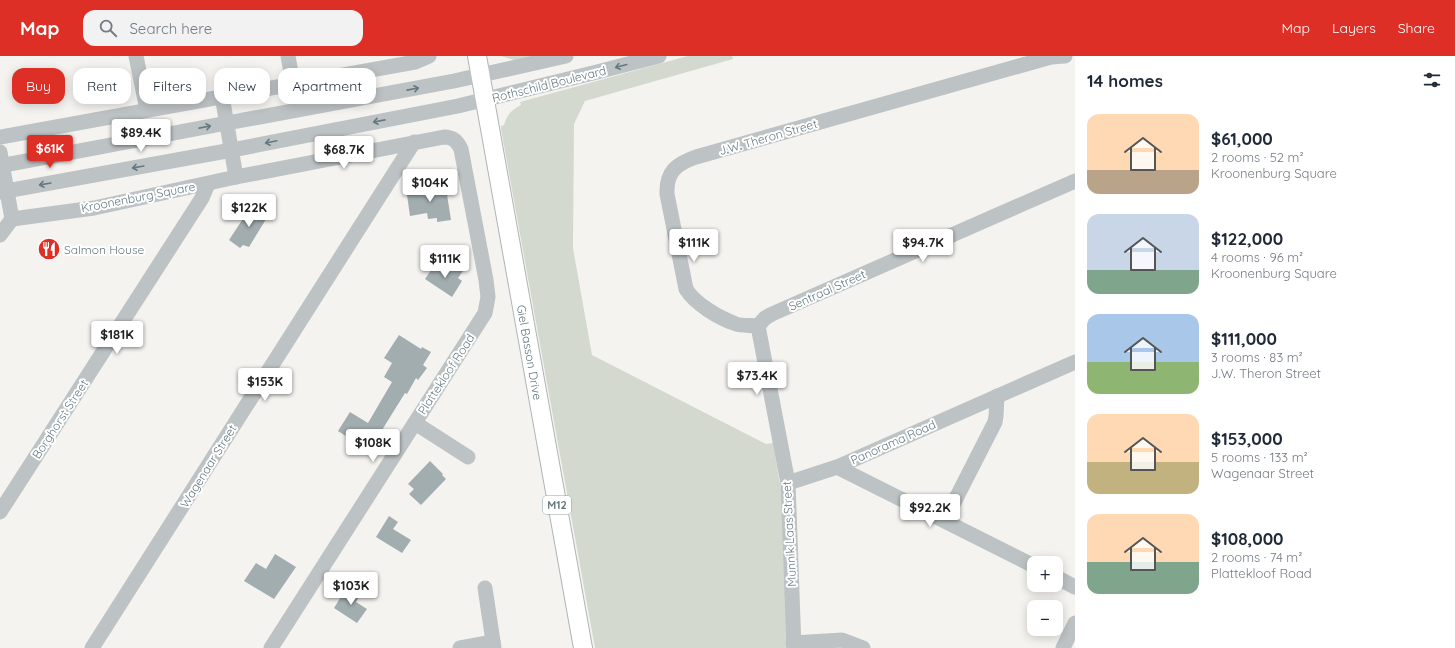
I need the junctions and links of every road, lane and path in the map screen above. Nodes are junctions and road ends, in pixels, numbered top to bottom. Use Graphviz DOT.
graph roads {
  1 [pos="136,56"];
  2 [pos="288,56"];
  3 [pos="477,56"];
  4 [pos="566,56"];
  5 [pos="659,56"];
  6 [pos="1067,56"];
  7 [pos="1075,56"];
  8 [pos="422,59"];
  9 [pos="290,68"];
  10 [pos="376,68"];
  11 [pos="481,76"];
  12 [pos="214,97"];
  13 [pos="486,100"];
  14 [pos="223,104"];
  15 [pos="147,110"];
  16 [pos="227,123"];
  17 [pos="0,137"];
  18 [pos="453,138"];
  19 [pos="414,142"];
  20 [pos="232,150"];
  21 [pos="1,161"];
  22 [pos="236,177"];
  23 [pos="1075,181"];
  24 [pos="208,184"];
  25 [pos="4,191"];
  26 [pos="12,219"];
  27 [pos="0,235"];
  28 [pos="758,326"];
  29 [pos="1075,362"];
  30 [pos="997,396"];
  31 [pos="415,423"];
  32 [pos="468,457"];
  33 [pos="837,467"];
  34 [pos="788,483"];
  35 [pos="0,512"];
  36 [pos="945,520"];
  37 [pos="1027,562"];
  38 [pos="1063,581"];
  39 [pos="1075,587"];
  40 [pos="486,588"];
  41 [pos="1075,623"];
  42 [pos="494,645"];
  43 [pos="794,645"];
  44 [pos="92,648"];
  45 [pos="271,648"];
  46 [pos="460,648"];
  47 [pos="583,648"];
  48 [pos="862,648"];
  49 [pos="1063,648"];
  1 -- 15 [label="street"];
  2 -- 9 [label="street"];
  3 -- 11 [label="main road, Giel Basson Drive / M12"];
  4 -- 11 [label="street, Rothschild Boulevard"];
  5 -- 13 [label="street, Rothschild Boulevard, one-way"];
  6 -- 7 [label="street, J.W. Theron Street"];
  6 -- 28 [label="street, J.W. Theron Street"];
  8 -- 10 [label="street"];
  11 -- 13 [label="main road, Giel Basson Drive / M12"];
  16 -- 11 [label="street, one-way"];
  12 -- 15 [label="street"];
  13 -- 20 [label="street, one-way"];
  13 -- 47 [label="main road, Giel Basson Drive / M12"];
  14 -- 16 [label="street"];
  15 -- 17 [label="street"];
  16 -- 20 [label="street"];
  21 -- 16 [label="street, one-way"];
  18 -- 19 [label="street, Kroonenburg Square"];
  18 -- 31 [label="street, Plattekloof Road"];
  19 -- 22 [label="street, Kroonenburg Square"];
  19 -- 44 [label="street, Wagenaar Street"];
  20 -- 22 [label="street"];
  20 -- 25 [label="street, one-way"];
  21 -- 25 [label="street"];
  22 -- 24 [label="street, Kroonenburg Square"];
  23 -- 28 [label="street, Sentraal Street"];
  24 -- 26 [label="street, Kroonenburg Square"];
  24 -- 35 [label="street, Borghorst Street"];
  25 -- 26 [label="street"];
  26 -- 27 [label="street"];
  28 -- 34 [label="street, Munnik Laas Street"];
  29 -- 30 [label="street, Panorama Road"];
  30 -- 33 [label="street, Panorama Road"];
  30 -- 36 [label="street"];
  31 -- 32 [label="street"];
  31 -- 45 [label="street, Plattekloof Road"];
  33 -- 34 [label="street, Panorama Road"];
  33 -- 36 [label="street"];
  34 -- 43 [label="street, Munnik Laas Street"];
  36 -- 37 [label="street"];
  38 -- 39 [label="street"];
  40 -- 42 [label="street"];
  41 -- 49 [label="street"];
  42 -- 46 [label="street"];
  43 -- 48 [label="street"];
}
